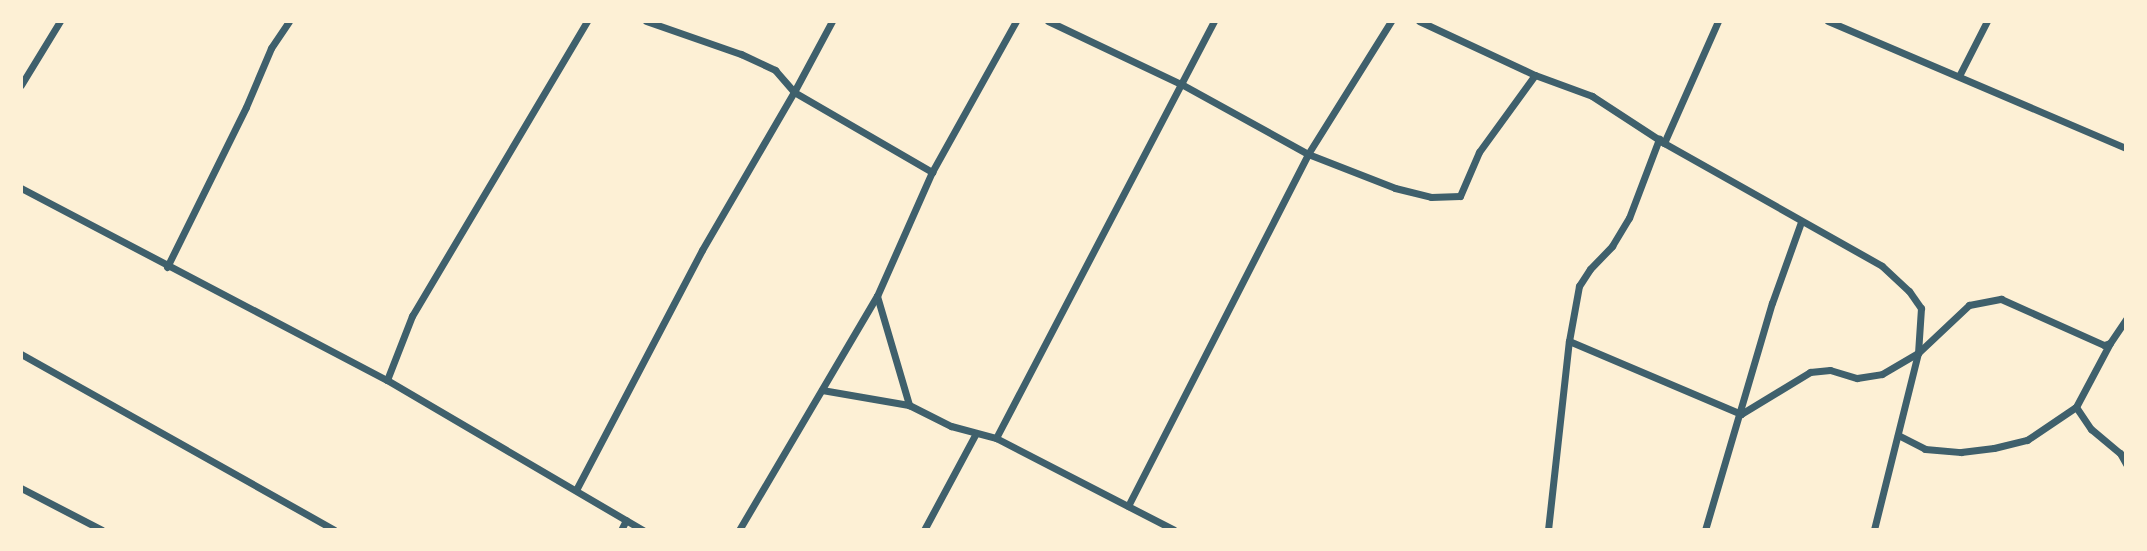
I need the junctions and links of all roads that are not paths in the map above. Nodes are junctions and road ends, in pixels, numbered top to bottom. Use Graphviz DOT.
graph roads {
  1 [pos="60,21"];
  2 [pos="289,21"];
  3 [pos="587,21"];
  4 [pos="646,21"];
  5 [pos="832,21"];
  6 [pos="1016,21"];
  7 [pos="1048,21"];
  8 [pos="1214,21"];
  9 [pos="1391,21"];
  10 [pos="1419,21"];
  11 [pos="1718,21"];
  12 [pos="1828,21"];
  13 [pos="1987,21"];
  14 [pos="1535,75"];
  15 [pos="1959,76"];
  16 [pos="21,85"];
  17 [pos="1183,85"];
  18 [pos="794,92"];
  19 [pos="1661,141"];
  20 [pos="2126,148"];
  21 [pos="1308,154"];
  22 [pos="932,172"];
  23 [pos="21,188"];
  24 [pos="1801,222"];
  25 [pos="167,267"];
  26 [pos="877,296"];
  27 [pos="2126,319"];
  28 [pos="1569,341"];
  29 [pos="2110,343"];
  30 [pos="1918,353"];
  31 [pos="21,354"];
  32 [pos="387,380"];
  33 [pos="822,390"];
  34 [pos="909,405"];
  35 [pos="2076,407"];
  36 [pos="1741,414"];
  37 [pos="975,435"];
  38 [pos="1898,435"];
  39 [pos="996,438"];
  40 [pos="2126,464"];
  41 [pos="21,488"];
  42 [pos="576,490"];
  43 [pos="1128,506"];
  44 [pos="626,520"];
  45 [pos="102,530"];
  46 [pos="334,530"];
  47 [pos="621,530"];
  48 [pos="643,530"];
  49 [pos="739,530"];
  50 [pos="924,530"];
  51 [pos="1174,530"];
  52 [pos="1548,530"];
  53 [pos="1705,530"];
  54 [pos="1874,530"];
  1 -- 16 [label="street"];
  2 -- 25 [label="street"];
  3 -- 32 [label="street"];
  4 -- 18 [label="street"];
  5 -- 18 [label="street"];
  6 -- 22 [label="street"];
  7 -- 17 [label="street"];
  8 -- 17 [label="street"];
  9 -- 21 [label="street"];
  10 -- 14 [label="street"];
  11 -- 19 [label="street"];
  12 -- 15 [label="street"];
  13 -- 15 [label="street"];
  14 -- 19 [label="street"];
  14 -- 21 [label="street"];
  15 -- 20 [label="street"];
  17 -- 21 [label="street"];
  17 -- 39 [label="street"];
  18 -- 22 [label="street"];
  18 -- 42 [label="street"];
  19 -- 24 [label="street"];
  19 -- 28 [label="street"];
  21 -- 43 [label="street"];
  22 -- 26 [label="street"];
  23 -- 25 [label="street"];
  24 -- 30 [label="street"];
  24 -- 36 [label="street"];
  25 -- 32 [label="street"];
  26 -- 33 [label="street"];
  26 -- 34 [label="street"];
  27 -- 29 [label="street"];
  28 -- 36 [label="street"];
  28 -- 52 [label="street"];
  29 -- 30 [label="street"];
  29 -- 35 [label="street"];
  30 -- 36 [label="street"];
  30 -- 38 [label="street"];
  31 -- 46 [label="street"];
  32 -- 42 [label="street"];
  33 -- 34 [label="street"];
  33 -- 49 [label="street"];
  34 -- 37 [label="street"];
  35 -- 38 [label="street"];
  35 -- 40 [label="street"];
  36 -- 53 [label="street"];
  37 -- 39 [label="street"];
  37 -- 50 [label="street"];
  38 -- 54 [label="street"];
  39 -- 43 [label="street"];
  41 -- 45 [label="street"];
  42 -- 44 [label="street"];
  43 -- 51 [label="street"];
  44 -- 47 [label="street"];
  44 -- 48 [label="street"];
}
